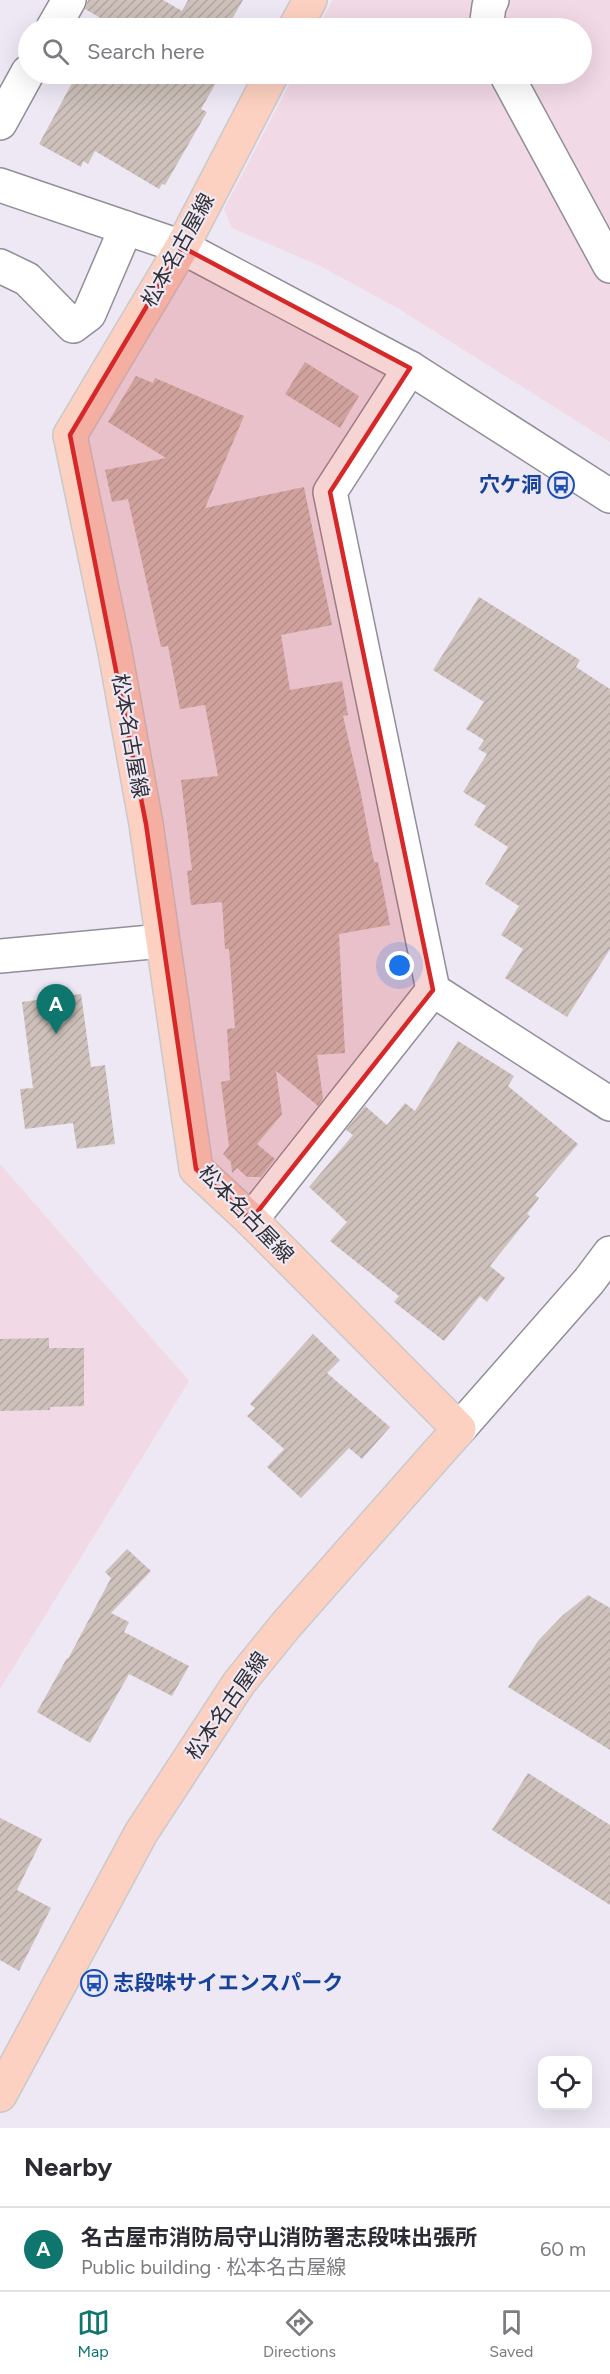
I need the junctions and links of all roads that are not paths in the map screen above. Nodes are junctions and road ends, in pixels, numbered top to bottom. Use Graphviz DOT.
graph roads {
  1 [pos="69,0"];
  2 [pos="310,0"];
  3 [pos="492,0"];
  4 [pos="59,18"];
  5 [pos="300,18"];
  6 [pos="487,18"];
  7 [pos="21,84"];
  8 [pos="267,84"];
  9 [pos="511,84"];
  10 [pos="0,123"];
  11 [pos="0,185"];
  12 [pos="126,228"];
  13 [pos="182,247"];
  14 [pos="0,266"];
  15 [pos="610,266"];
  16 [pos="410,368"];
  17 [pos="610,496"];
  18 [pos="162,941"];
  19 [pos="0,956"];
  20 [pos="433,990"];
  21 [pos="610,1104"];
  22 [pos="251,1220"];
  23 [pos="610,1253"];
  24 [pos="459,1429"];
  25 [pos="0,2096"];
  1 -- 4 [label="street"];
  2 -- 5 [label="main road"];
  3 -- 6 [label="street"];
  7 -- 10 [label="street"];
  8 -- 13 [label="main road, 松本名古屋線"];
  9 -- 15 [label="street"];
  11 -- 12 [label="street"];
  12 -- 13 [label="street"];
  12 -- 14 [label="street"];
  13 -- 16 [label="street"];
  13 -- 18 [label="main road, 松本名古屋線"];
  16 -- 17 [label="street"];
  16 -- 20 [label="street"];
  18 -- 19 [label="street"];
  18 -- 22 [label="main road, 松本名古屋線"];
  20 -- 21 [label="street"];
  20 -- 22 [label="street"];
  22 -- 24 [label="main road, 松本名古屋線"];
  23 -- 24 [label="street"];
  24 -- 25 [label="main road, 松本名古屋線"];
}
